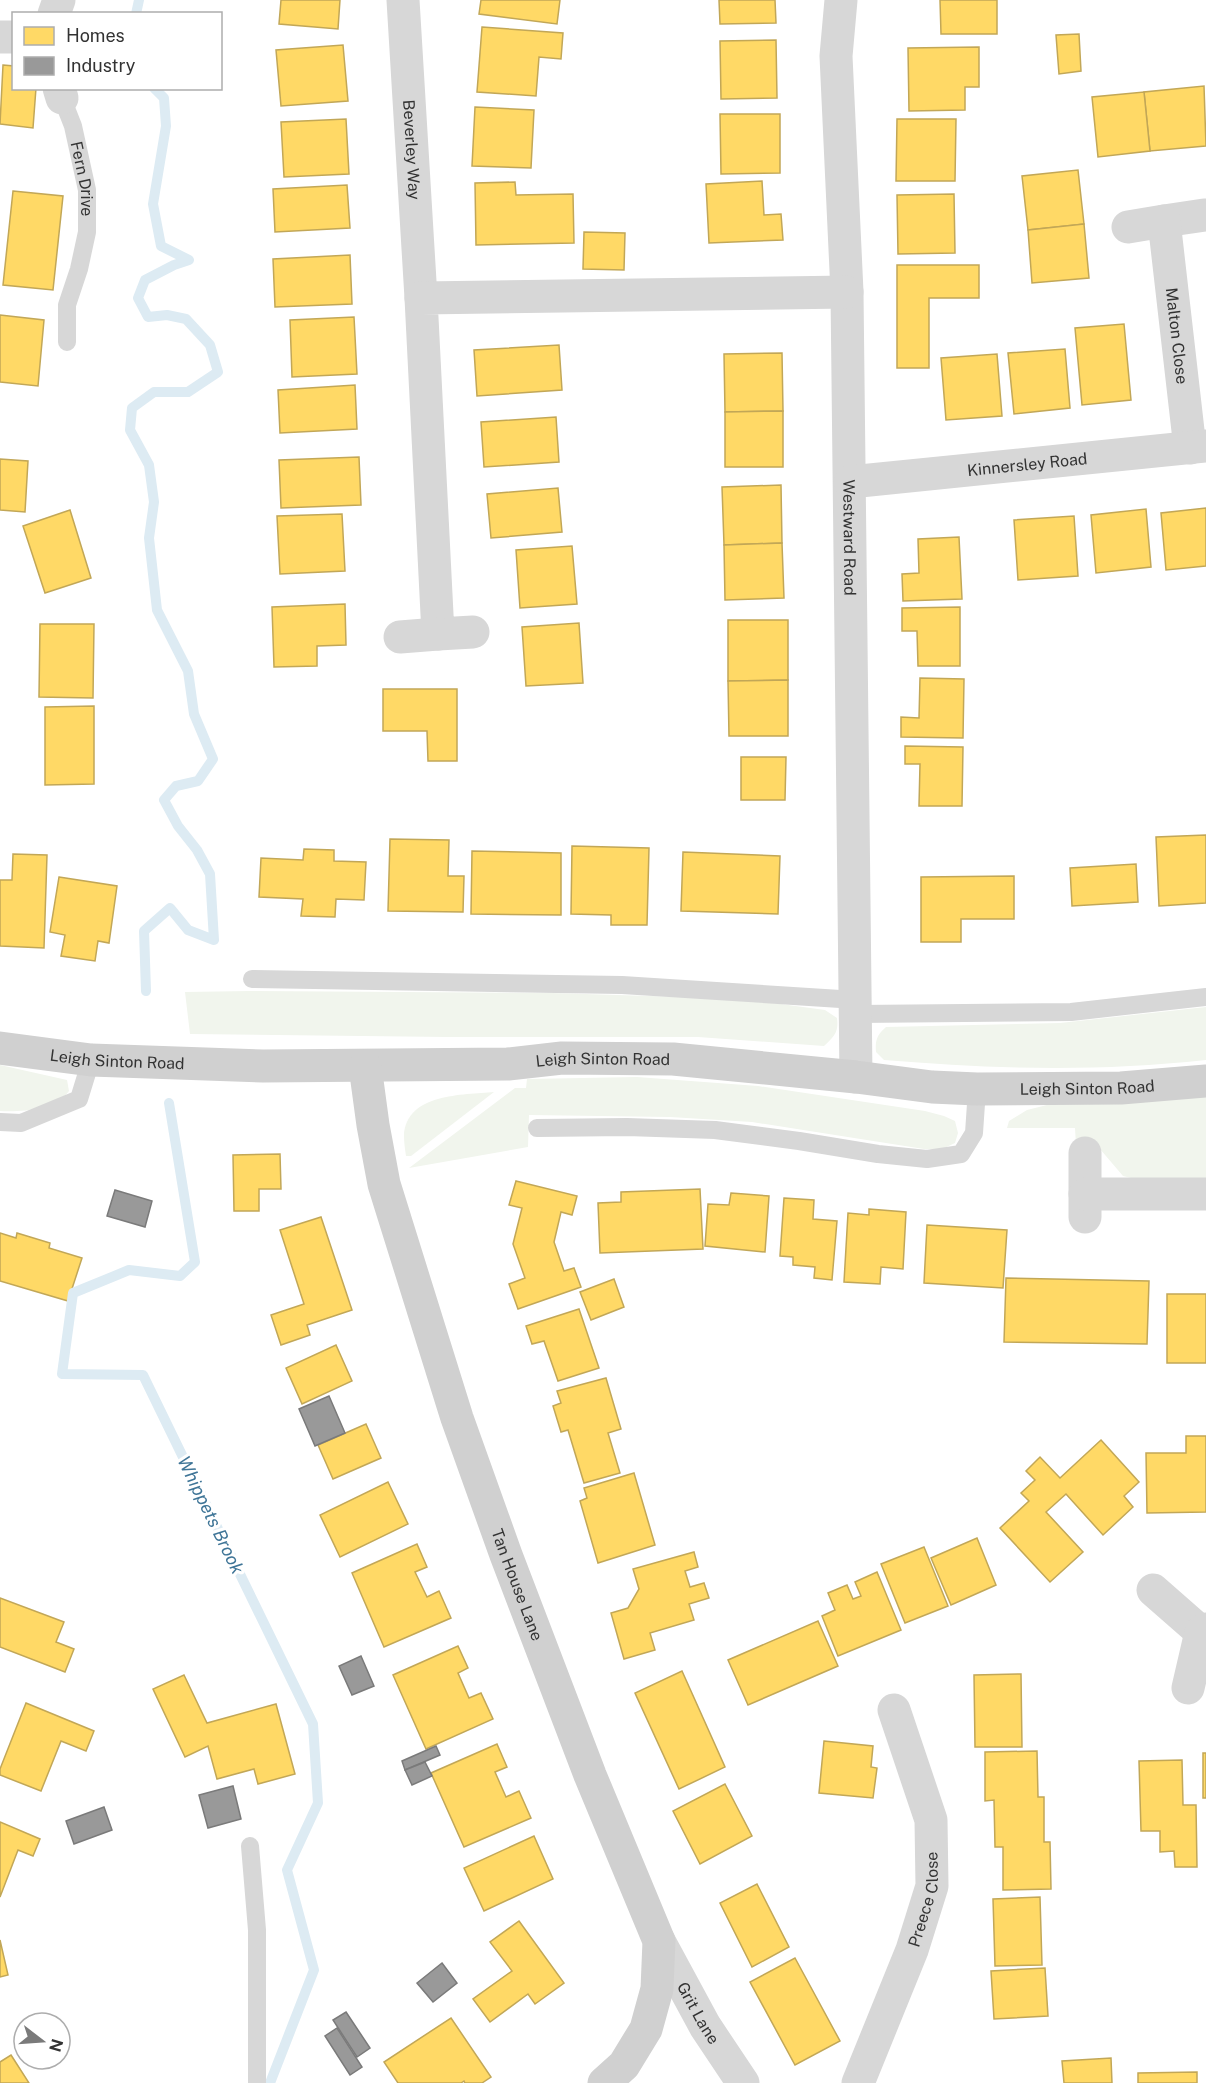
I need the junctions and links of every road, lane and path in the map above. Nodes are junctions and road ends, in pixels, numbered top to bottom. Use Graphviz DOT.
graph roads {
  1 [pos="404,0"];
  2 [pos="841,0"];
  3 [pos="61,93"];
  4 [pos="1204,215"];
  5 [pos="1164,221"];
  6 [pos="1128,227"];
  7 [pos="847,292"];
  8 [pos="421,298"];
  9 [pos="67,342"];
  10 [pos="1198,447"];
  11 [pos="850,482"];
  12 [pos="473,632"];
  13 [pos="438,634"];
  14 [pos="400,637"];
  15 [pos="252,978"];
  16 [pos="1206,997"];
  17 [pos="856,1007"];
  18 [pos="0,1048"];
  19 [pos="91,1060"];
  20 [pos="365,1066"];
  21 [pos="856,1077"];
  22 [pos="1206,1081"];
  23 [pos="977,1089"];
  24 [pos="0,1122"];
  25 [pos="537,1128"];
  26 [pos="1085,1153"];
  27 [pos="1206,1194"];
  28 [pos="1153,1590"];
  29 [pos="1203,1630"];
  30 [pos="1188,1688"];
  31 [pos="894,1710"];
  32 [pos="250,1846"];
  33 [pos="659,1941"];
  34 [pos="257,2083"];
  35 [pos="604,2083"];
  36 [pos="742,2083"];
  37 [pos="858,2083"];
  1 -- 8 [label="street, Beverley Way"];
  2 -- 7 [label="street, Westward Road"];
  3 -- 9 [label="lane, Fern Drive"];
  4 -- 5 [label="street"];
  5 -- 6 [label="street"];
  5 -- 10 [label="street, Malton Close"];
  7 -- 8 [label="street"];
  7 -- 11 [label="street, Westward Road"];
  8 -- 13 [label="street, Beverley Way"];
  10 -- 11 [label="street, Kinnersley Road"];
  11 -- 17 [label="street, Westward Road"];
  12 -- 13 [label="street"];
  13 -- 14 [label="street"];
  15 -- 17 [label="lane"];
  16 -- 17 [label="lane"];
  17 -- 21 [label="street, Westward Road"];
  18 -- 19 [label="main road, Leigh Sinton Road"];
  19 -- 20 [label="main road, Leigh Sinton Road"];
  19 -- 24 [label="lane"];
  20 -- 21 [label="main road, Leigh Sinton Road"];
  20 -- 33 [label="main road, Tan House Lane"];
  21 -- 23 [label="main road, Leigh Sinton Road"];
  22 -- 23 [label="main road, Leigh Sinton Road"];
  23 -- 25 [label="lane"];
  26 -- 27 [label="street"];
  28 -- 29 [label="street"];
  29 -- 30 [label="street"];
  31 -- 37 [label="street, Preece Close"];
  32 -- 34 [label="lane"];
  33 -- 35 [label="main road, Tan House Lane"];
  33 -- 36 [label="street, Grit Lane"];
}
